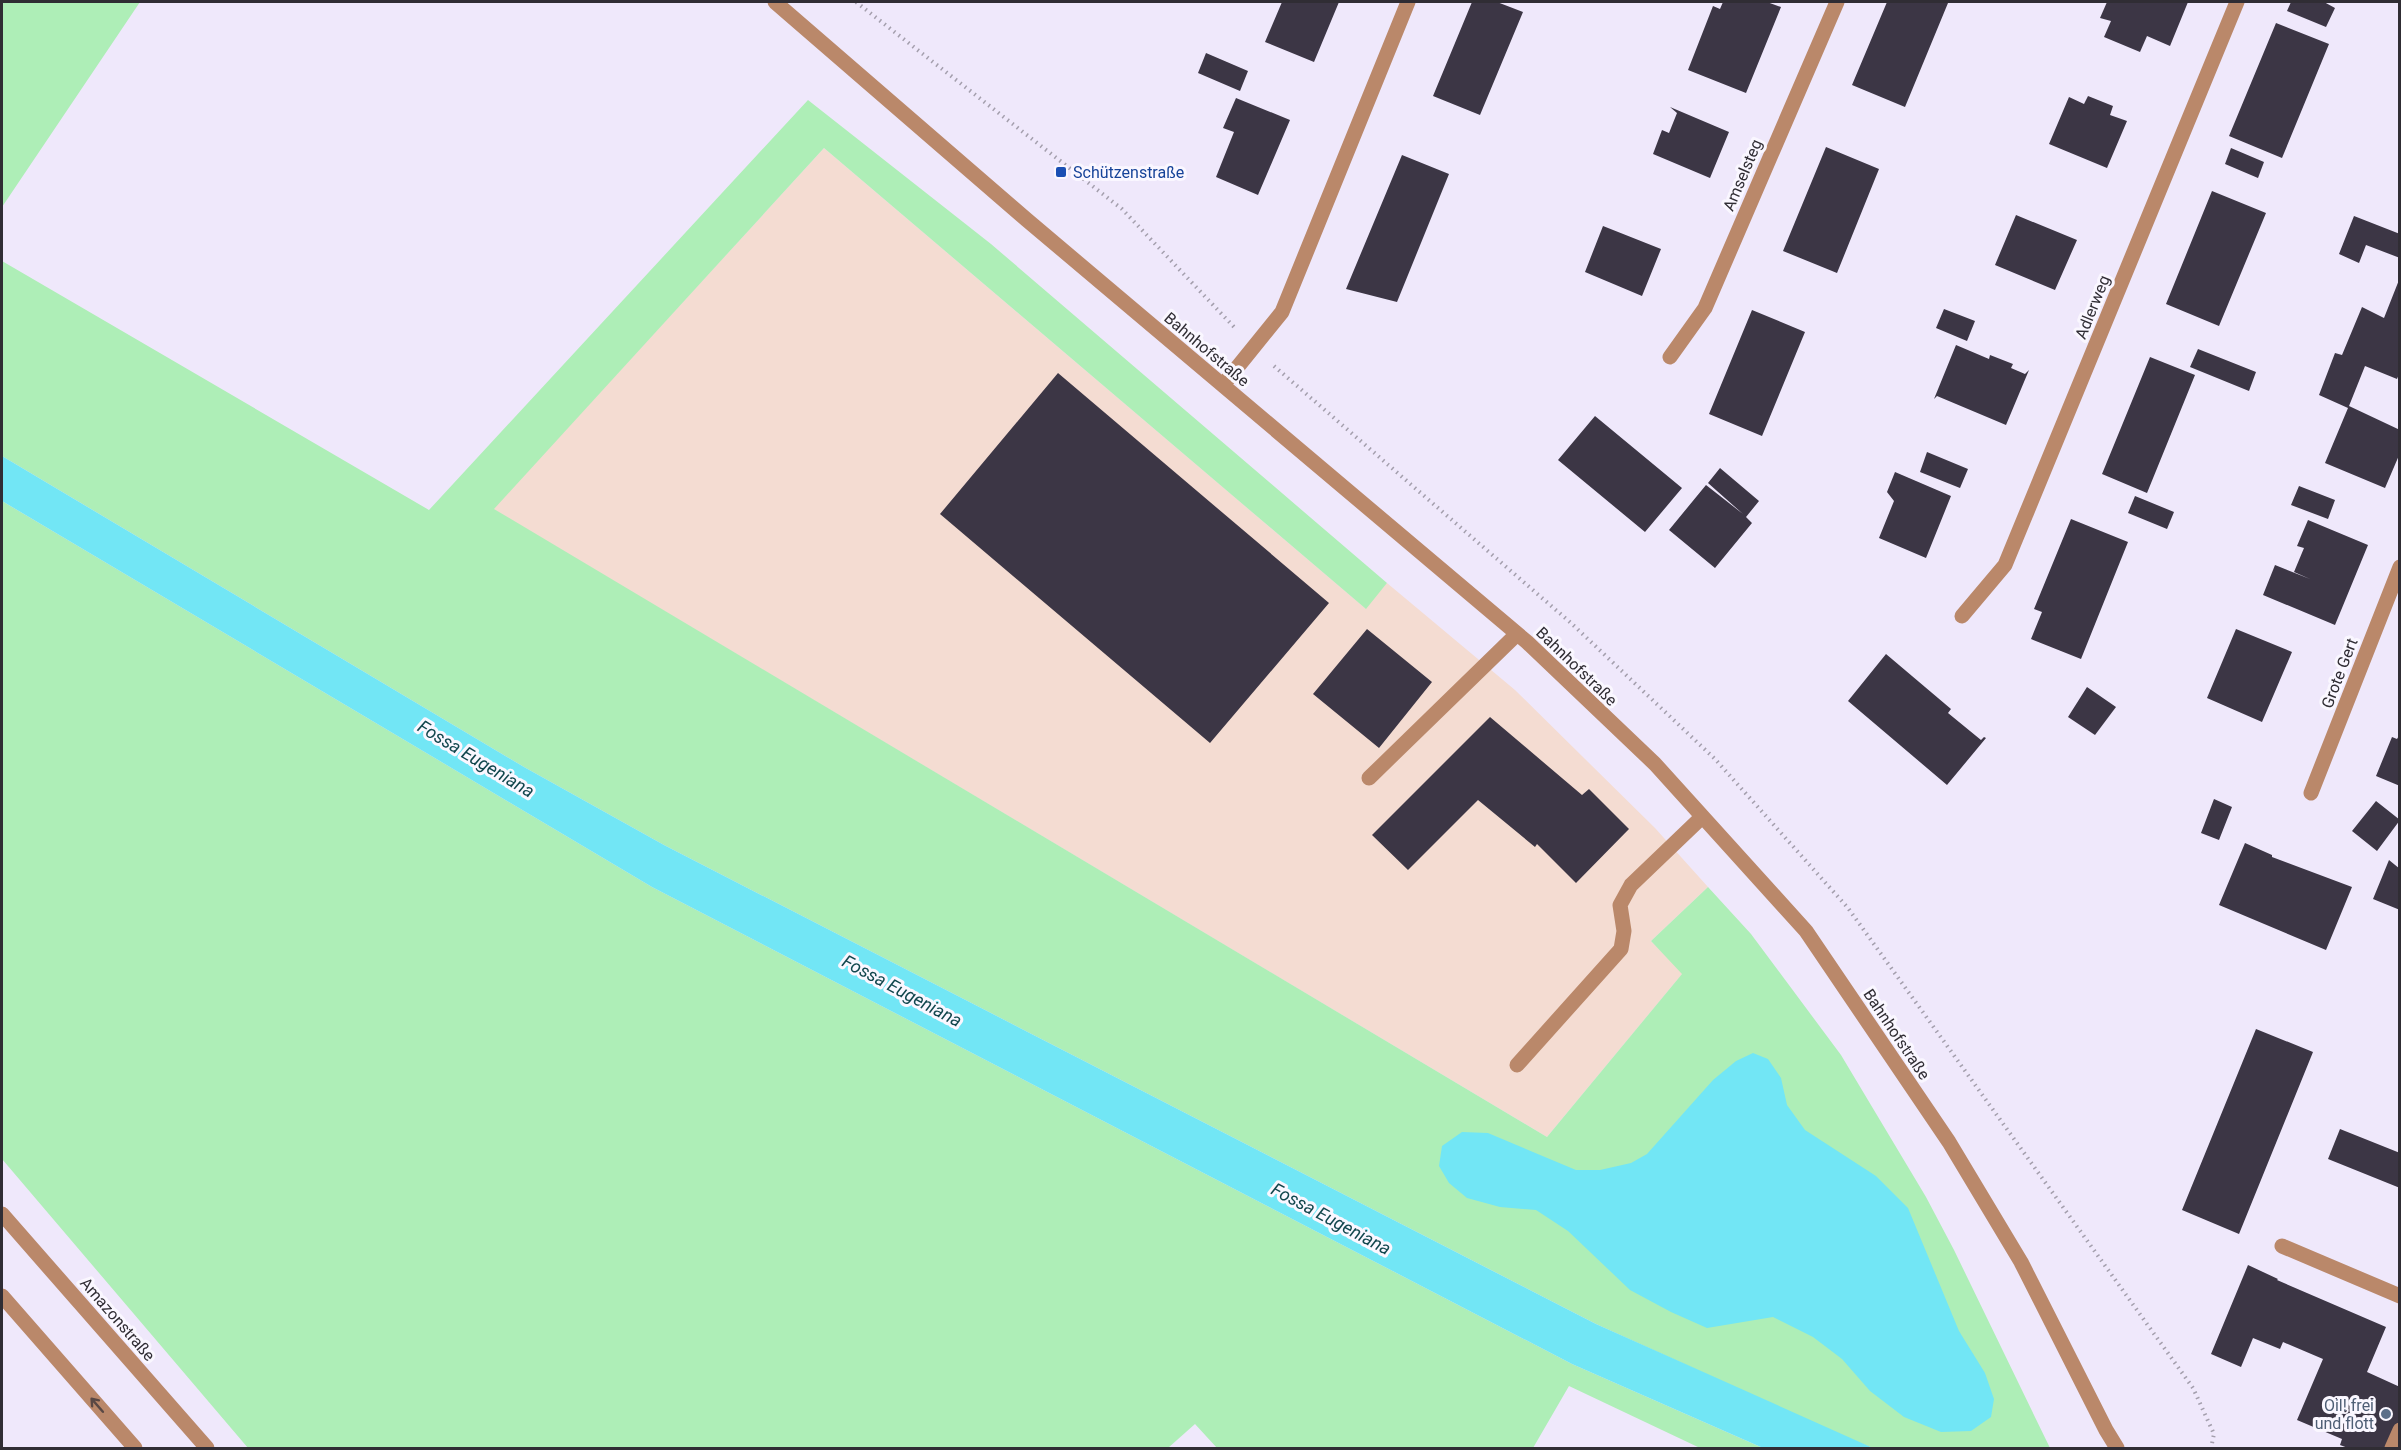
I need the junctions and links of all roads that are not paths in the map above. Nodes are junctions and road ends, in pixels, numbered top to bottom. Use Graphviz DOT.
graph roads {
  1 [pos="775,2"];
  2 [pos="1408,2"];
  3 [pos="1837,2"];
  4 [pos="2237,2"];
  5 [pos="1670,357"];
  6 [pos="1223,385"];
  7 [pos="2400,567"];
  8 [pos="1962,616"];
  9 [pos="1517,634"];
  10 [pos="1369,778"];
  11 [pos="2312,793"];
  12 [pos="1702,817"];
  13 [pos="1517,1065"];
  14 [pos="2,1214"];
  15 [pos="2282,1246"];
  16 [pos="2,1296"];
  17 [pos="2400,1296"];
  18 [pos="2106,1430"];
  19 [pos="2400,1430"];
  20 [pos="135,1449"];
  21 [pos="207,1449"];
  22 [pos="2111,1449"];
  23 [pos="2117,1449"];
  24 [pos="2392,1449"];
  1 -- 6 [label="street, Bahnhofstraße"];
  2 -- 6 [label="street"];
  3 -- 5 [label="street, Amselsteg"];
  4 -- 8 [label="street, Adlerweg"];
  6 -- 9 [label="street, Bahnhofstraße"];
  7 -- 11 [label="street, Grote Gert"];
  9 -- 10 [label="street"];
  9 -- 12 [label="street, Bahnhofstraße"];
  12 -- 13 [label="street"];
  12 -- 18 [label="street, Bahnhofstraße"];
  14 -- 21 [label="street, Amazonstraße"];
  15 -- 17 [label="street"];
  20 -- 16 [label="street, one-way"];
  18 -- 22 [label="street, Bahnhofstraße"];
  18 -- 23 [label="street, Bahnhofstraße"];
  19 -- 24 [label="street"];
}
